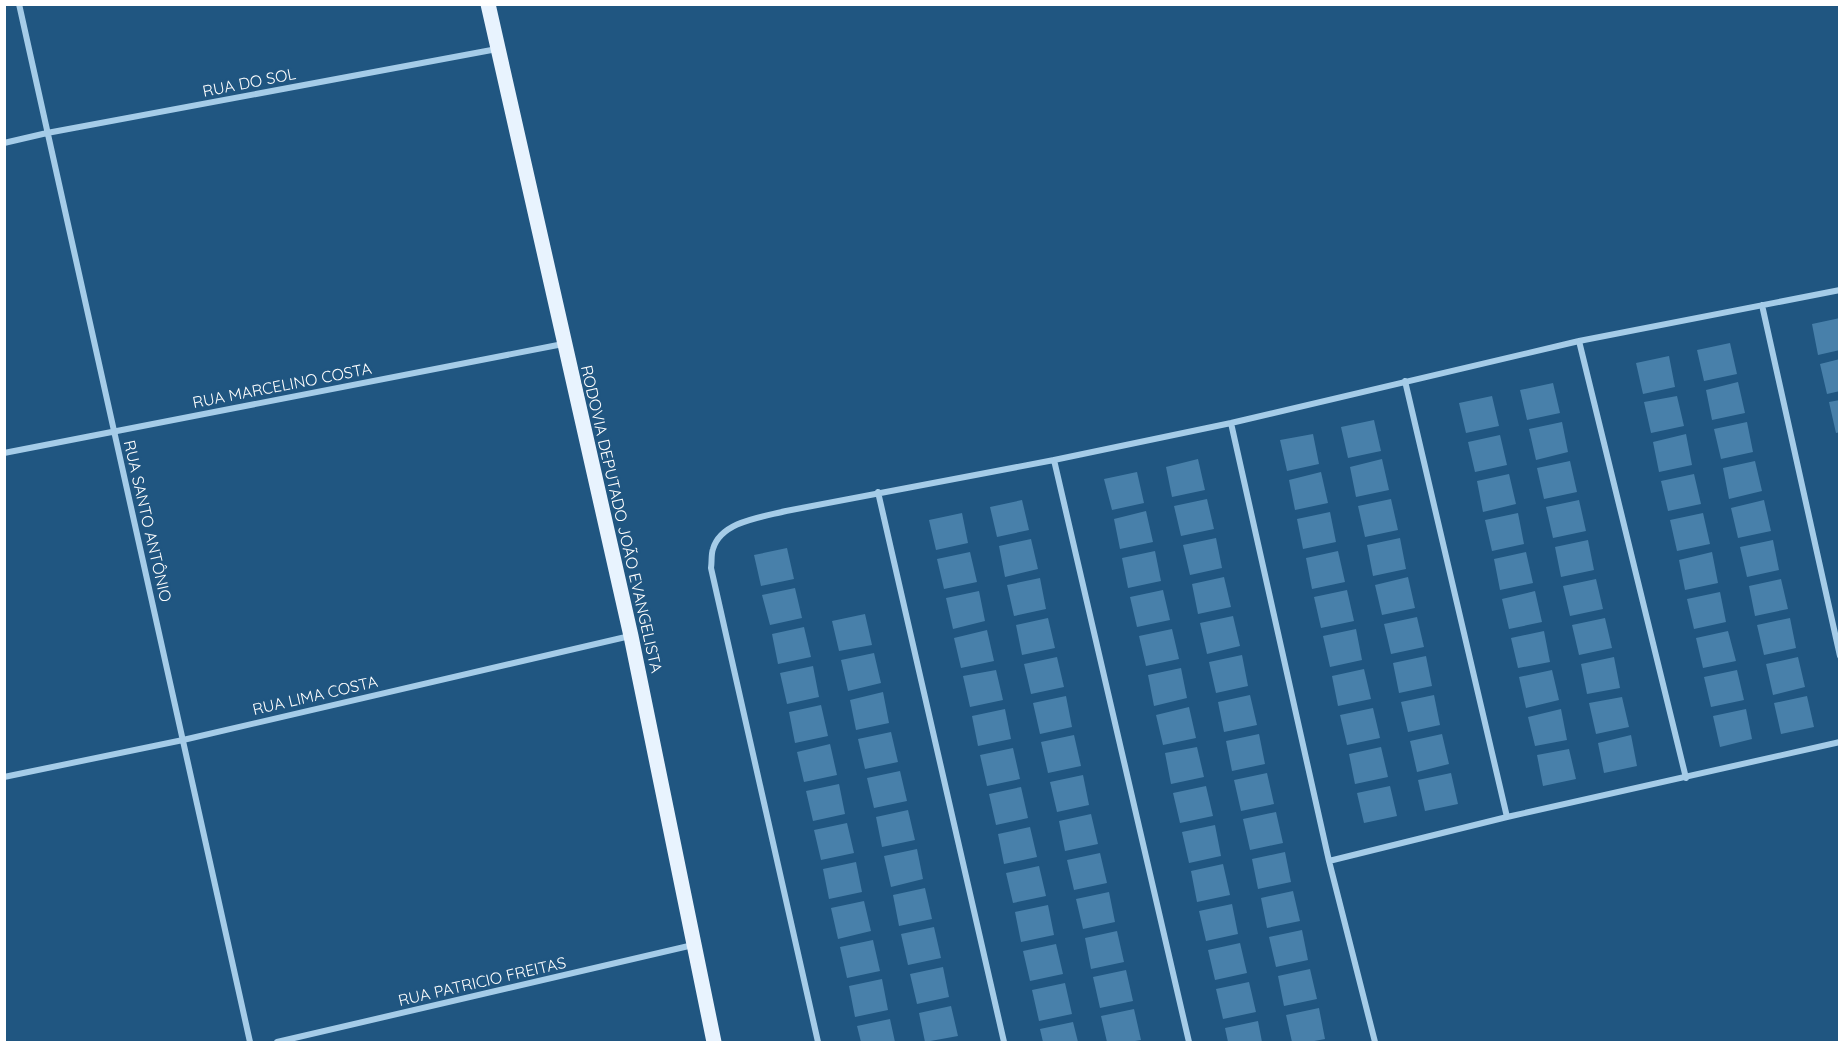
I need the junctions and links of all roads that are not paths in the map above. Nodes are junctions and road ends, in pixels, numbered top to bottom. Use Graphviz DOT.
graph roads {
  1 [pos="19,4"];
  2 [pos="488,4"];
  3 [pos="498,49"];
  4 [pos="47,133"];
  5 [pos="4,143"];
  6 [pos="1839,290"];
  7 [pos="1762,306"];
  8 [pos="1579,341"];
  9 [pos="564,344"];
  10 [pos="1405,381"];
  11 [pos="1231,423"];
  12 [pos="114,432"];
  13 [pos="4,453"];
  14 [pos="1054,460"];
  15 [pos="878,492"];
  16 [pos="631,636"];
  17 [pos="1839,656"];
  18 [pos="183,740"];
  19 [pos="1839,742"];
  20 [pos="4,777"];
  21 [pos="1686,778"];
  22 [pos="1508,817"];
  23 [pos="1329,861"];
  24 [pos="693,945"];
  25 [pos="250,1042"];
  26 [pos="278,1042"];
  27 [pos="714,1042"];
  28 [pos="818,1042"];
  29 [pos="1004,1042"];
  30 [pos="1189,1042"];
  31 [pos="1375,1042"];
  1 -- 4 [label="street, RUA SANTO ANTÔNIO"];
  2 -- 3 [label="main road, RODOVIA DEPUTADO JOÃO EVANGELISTA"];
  3 -- 4 [label="street, RUA DO SOL"];
  3 -- 9 [label="main road, RODOVIA DEPUTADO JOÃO EVANGELISTA"];
  4 -- 5 [label="street, RUA DO SOL"];
  4 -- 12 [label="street, RUA SANTO ANTÔNIO"];
  6 -- 7 [label="street"];
  7 -- 8 [label="street"];
  7 -- 17 [label="street"];
  8 -- 10 [label="street"];
  8 -- 21 [label="street"];
  9 -- 12 [label="street, RUA MARCELINO COSTA"];
  9 -- 16 [label="main road, RODOVIA DEPUTADO JOÃO EVANGELISTA"];
  10 -- 11 [label="street"];
  10 -- 22 [label="street"];
  11 -- 14 [label="street"];
  11 -- 23 [label="street"];
  12 -- 13 [label="street, RUA MARCELINO COSTA"];
  12 -- 18 [label="street, RUA SANTO ANTÔNIO"];
  14 -- 15 [label="street"];
  14 -- 30 [label="street"];
  15 -- 28 [label="street"];
  15 -- 29 [label="street"];
  16 -- 18 [label="street, RUA LIMA COSTA"];
  16 -- 24 [label="main road, RODOVIA DEPUTADO JOÃO EVANGELISTA"];
  18 -- 20 [label="street, RUA LIMA COSTA"];
  18 -- 25 [label="street, RUA SANTO ANTÔNIO"];
  19 -- 21 [label="street"];
  21 -- 22 [label="street"];
  22 -- 23 [label="street"];
  23 -- 31 [label="street"];
  24 -- 26 [label="street, RUA PATRICIO FREITAS"];
  24 -- 27 [label="main road, RODOVIA DEPUTADO JOÃO EVANGELISTA"];
}
